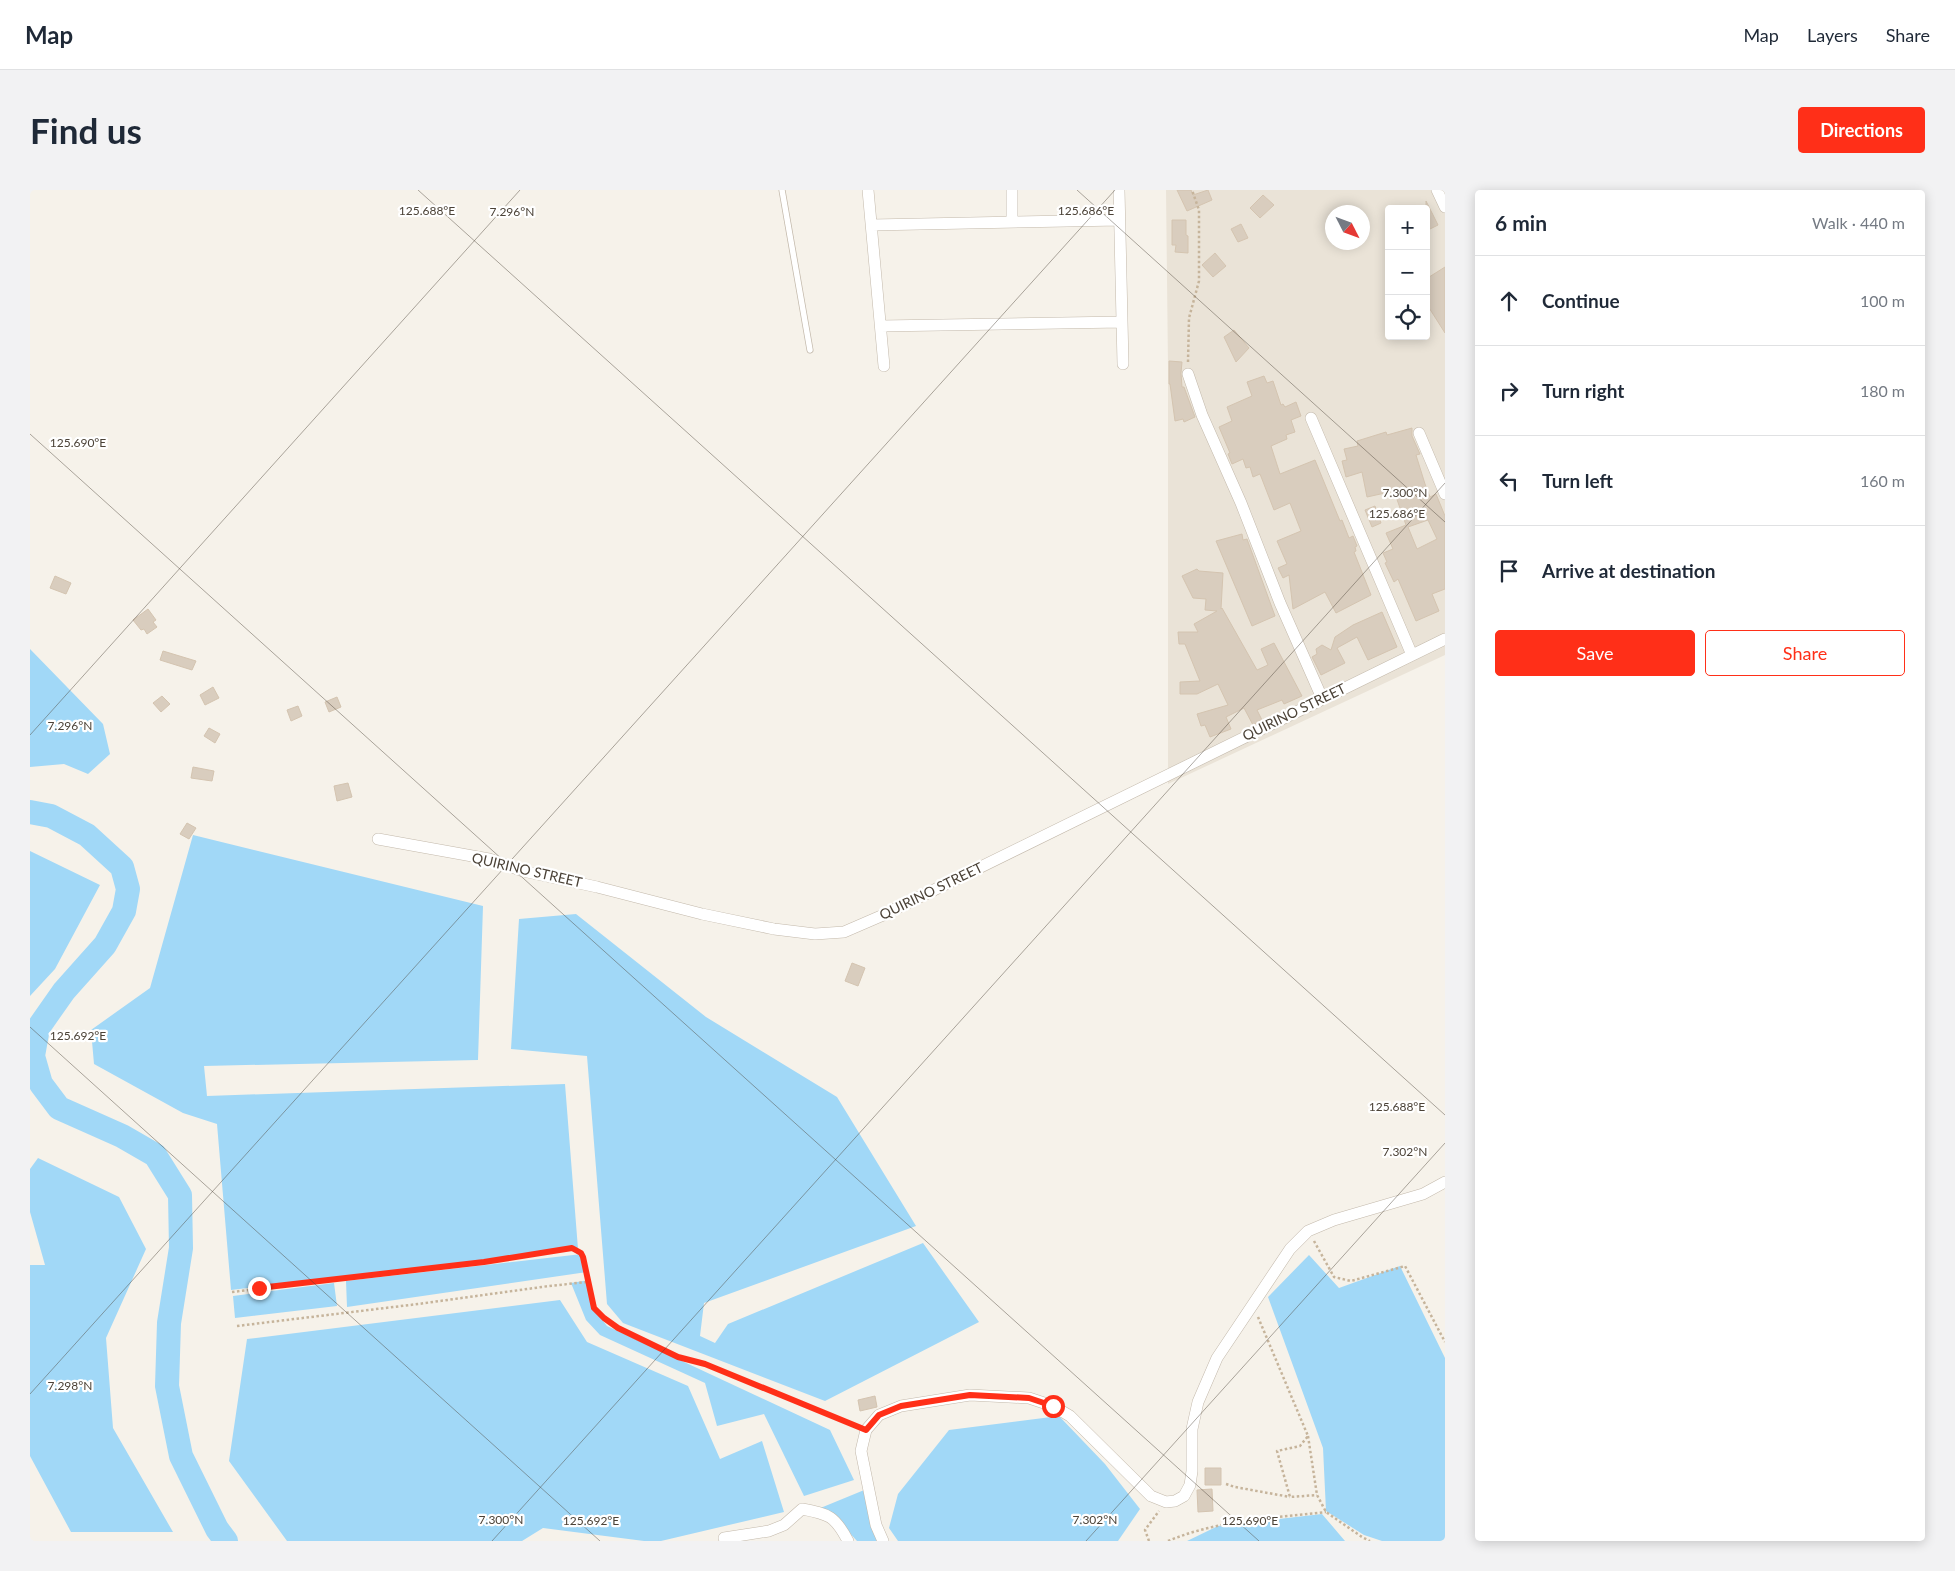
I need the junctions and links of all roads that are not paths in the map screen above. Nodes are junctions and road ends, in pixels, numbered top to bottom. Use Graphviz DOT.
graph roads {
  1 [pos="782,190"];
  2 [pos="868,190"];
  3 [pos="1012,190"];
  4 [pos="1119,190"];
  5 [pos="1437,190"];
  6 [pos="1445,208"];
  7 [pos="1119,220"];
  8 [pos="1012,222"];
  9 [pos="872,225"];
  10 [pos="1122,322"];
  11 [pos="881,326"];
  12 [pos="810,350"];
  13 [pos="1123,364"];
  14 [pos="884,366"];
  15 [pos="1188,374"];
  16 [pos="1311,418"];
  17 [pos="1420,433"];
  18 [pos="1445,494"];
  19 [pos="1445,638"];
  20 [pos="1412,655"];
  21 [pos="1322,698"];
  22 [pos="378,839"];
  23 [pos="1445,1182"];
  24 [pos="724,1538"];
  25 [pos="848,1541"];
  26 [pos="883,1541"];
  1 -- 12 [label="lane"];
  2 -- 9 [label="street"];
  3 -- 8 [label="street"];
  4 -- 7 [label="street"];
  5 -- 6 [label="street"];
  7 -- 8 [label="street"];
  7 -- 10 [label="street"];
  8 -- 9 [label="street"];
  9 -- 11 [label="street"];
  10 -- 11 [label="street"];
  10 -- 13 [label="street"];
  11 -- 14 [label="street"];
  15 -- 21 [label="street"];
  16 -- 20 [label="street"];
  17 -- 18 [label="street"];
  19 -- 20 [label="street, QUIRINO STREET"];
  20 -- 21 [label="street, QUIRINO STREET"];
  21 -- 22 [label="street, QUIRINO STREET"];
  23 -- 26 [label="street"];
  24 -- 25 [label="street"];
}
